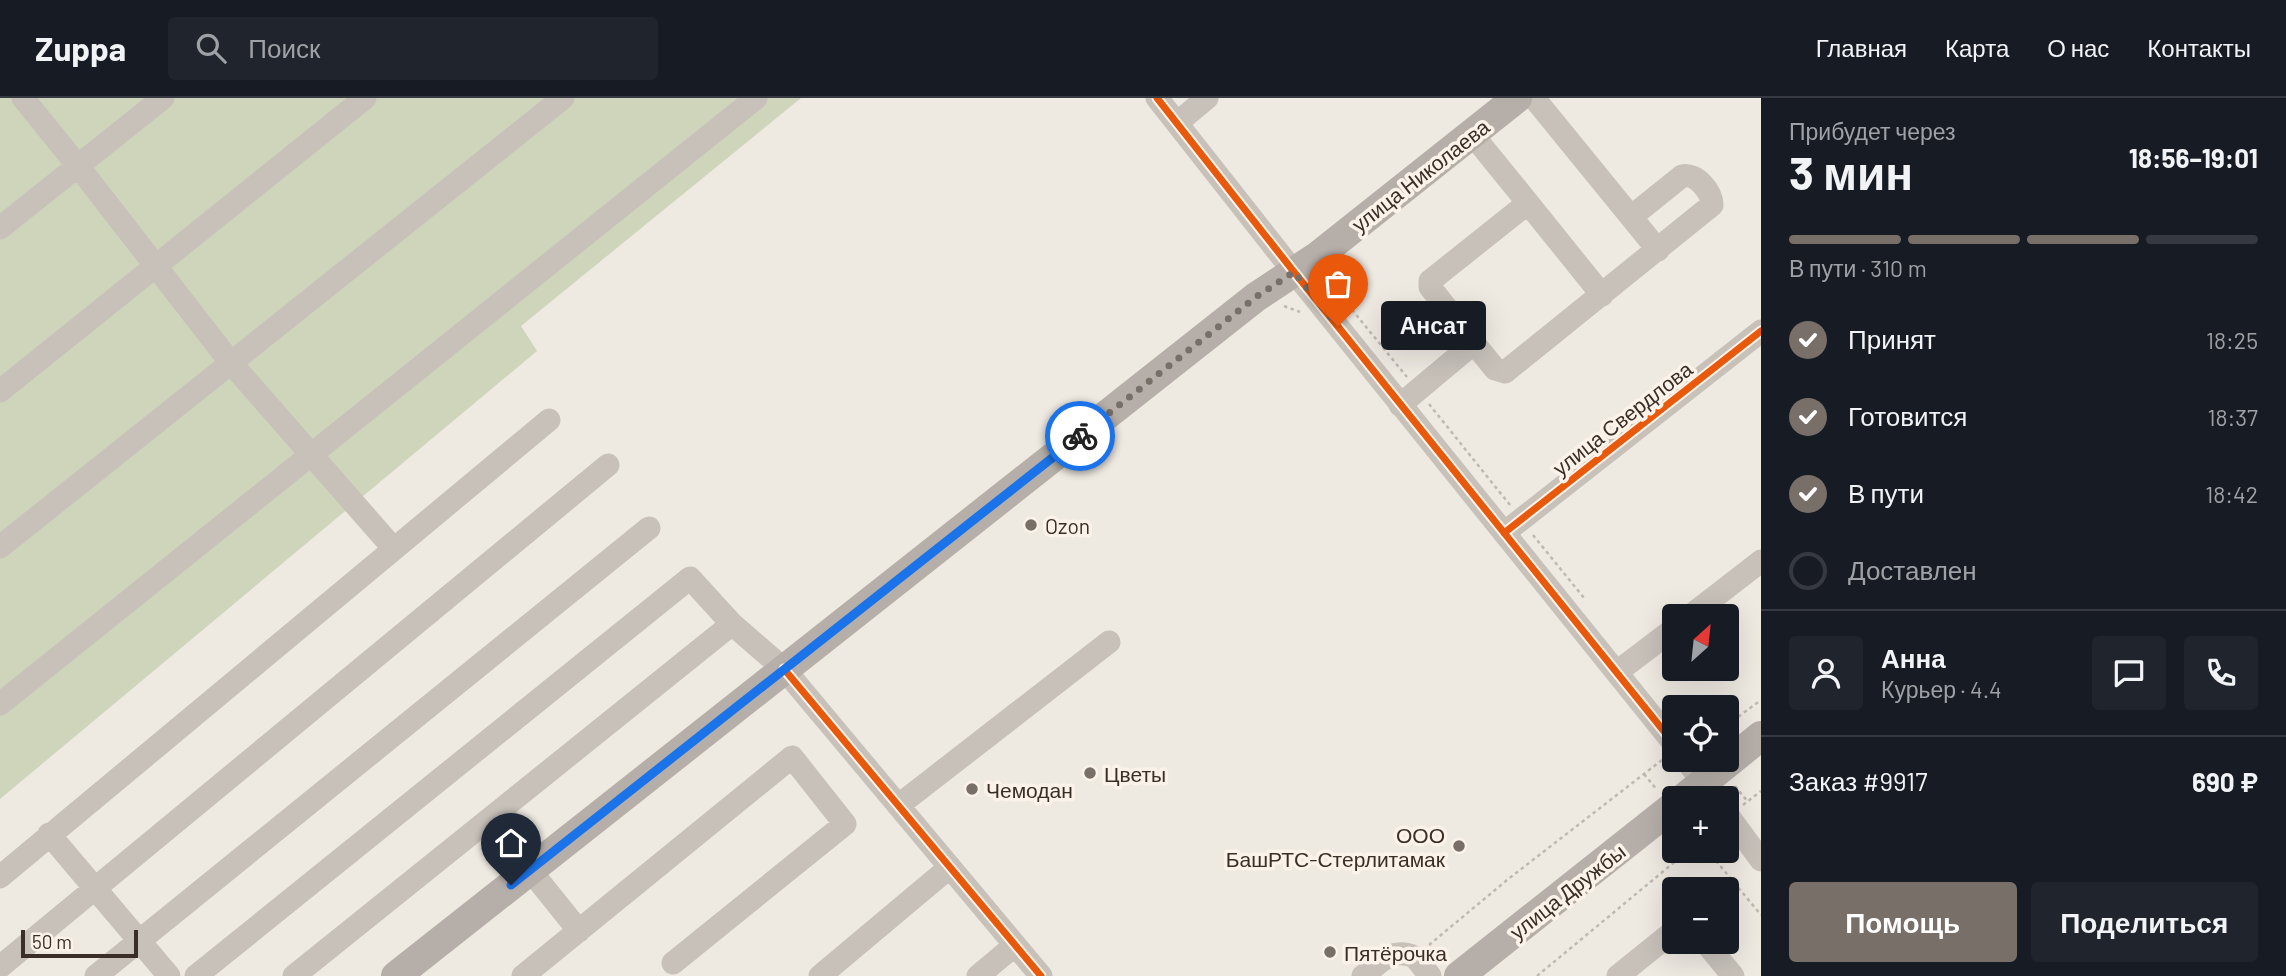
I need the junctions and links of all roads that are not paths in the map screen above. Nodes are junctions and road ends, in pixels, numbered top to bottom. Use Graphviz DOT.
graph roads {
  1 [pos="23,98"];
  2 [pos="163,98"];
  3 [pos="365,98"];
  4 [pos="564,98"];
  5 [pos="755,98"];
  6 [pos="1157,98"];
  7 [pos="1207,98"];
  8 [pos="1517,98"];
  9 [pos="1534,98"];
  10 [pos="1177,123"];
  11 [pos="1472,134"];
  12 [pos="78,166"];
  13 [pos="1528,203"];
  14 [pos="1631,217"];
  15 [pos="0,228"];
  16 [pos="1658,250"];
  17 [pos="156,266"];
  18 [pos="1294,272"];
  19 [pos="1602,295"];
  20 [pos="1761,331"];
  21 [pos="1474,343"];
  22 [pos="231,363"];
  23 [pos="0,391"];
  24 [pos="1409,398"];
  25 [pos="549,420"];
  26 [pos="311,454"];
  27 [pos="608,465"];
  28 [pos="1513,526"];
  29 [pos="649,528"];
  30 [pos="0,547"];
  31 [pos="394,549"];
  32 [pos="1761,561"];
  33 [pos="1705,604"];
  34 [pos="732,624"];
  35 [pos="1662,638"];
  36 [pos="1108,642"];
  37 [pos="784,669"];
  38 [pos="1617,673"];
  39 [pos="0,704"];
  40 [pos="1761,736"];
  41 [pos="1689,780"];
  42 [pos="899,805"];
  43 [pos="1739,822"];
  44 [pos="49,834"];
  45 [pos="1760,857"];
  46 [pos="950,867"];
  47 [pos="530,870"];
  48 [pos="0,877"];
  49 [pos="95,889"];
  50 [pos="579,930"];
  51 [pos="1662,940"];
  52 [pos="139,941"];
  53 [pos="1015,945"];
  54 [pos="1715,954"];
  55 [pos="673,963"];
  56 [pos="0,967"];
  57 [pos="96,976"];
  58 [pos="169,976"];
  59 [pos="196,976"];
  60 [pos="293,976"];
  61 [pos="396,976"];
  62 [pos="523,976"];
  63 [pos="820,976"];
  64 [pos="978,976"];
  65 [pos="1041,976"];
  66 [pos="1363,976"];
  67 [pos="1430,976"];
  68 [pos="1459,976"];
  69 [pos="1618,976"];
  70 [pos="1733,976"];
  1 -- 12 [label="street"];
  2 -- 12 [label="street"];
  3 -- 17 [label="street"];
  4 -- 22 [label="street"];
  5 -- 26 [label="street"];
  6 -- 10 [label="street"];
  7 -- 10 [label="street"];
  8 -- 11 [label="main road, улица Николаева"];
  9 -- 14 [label="street"];
  10 -- 18 [label="street"];
  11 -- 13 [label="street"];
  11 -- 18 [label="main road, улица Николаева"];
  12 -- 15 [label="street"];
  12 -- 17 [label="street"];
  13 -- 19 [label="street"];
  13 -- 21 [label="street"];
  14 -- 16 [label="street"];
  14 -- 16 [label="street"];
  16 -- 19 [label="street"];
  17 -- 22 [label="street"];
  17 -- 23 [label="street"];
  18 -- 24 [label="street"];
  18 -- 37 [label="main road, улица Николаева"];
  19 -- 21 [label="street"];
  20 -- 28 [label="street, улица Свердлова"];
  21 -- 24 [label="street"];
  22 -- 26 [label="street"];
  22 -- 30 [label="street"];
  24 -- 28 [label="street"];
  25 -- 31 [label="street"];
  26 -- 31 [label="street"];
  26 -- 39 [label="street"];
  27 -- 49 [label="street"];
  28 -- 38 [label="street"];
  29 -- 52 [label="street"];
  31 -- 44 [label="street"];
  32 -- 33 [label="street"];
  34 -- 37 [label="street"];
  34 -- 59 [label="street"];
  34 -- 60 [label="street"];
  35 -- 38 [label="street"];
  36 -- 42 [label="street"];
  37 -- 42 [label="street"];
  37 -- 47 [label="main road, улица Николаева"];
  38 -- 41 [label="street"];
  40 -- 41 [label="main road, улица Дружбы"];
  41 -- 68 [label="main road, улица Дружбы"];
  42 -- 46 [label="street"];
  43 -- 45 [label="street"];
  44 -- 48 [label="street"];
  44 -- 49 [label="street"];
  46 -- 53 [label="street"];
  46 -- 63 [label="street"];
  47 -- 50 [label="street"];
  47 -- 61 [label="main road, улица Николаева"];
  49 -- 52 [label="street"];
  49 -- 56 [label="street"];
  50 -- 55 [label="street"];
  50 -- 62 [label="street"];
  51 -- 69 [label="street"];
  52 -- 57 [label="street"];
  52 -- 58 [label="street"];
  53 -- 64 [label="street"];
  53 -- 65 [label="street"];
  54 -- 70 [label="street"];
  66 -- 67 [label="street"];
}
